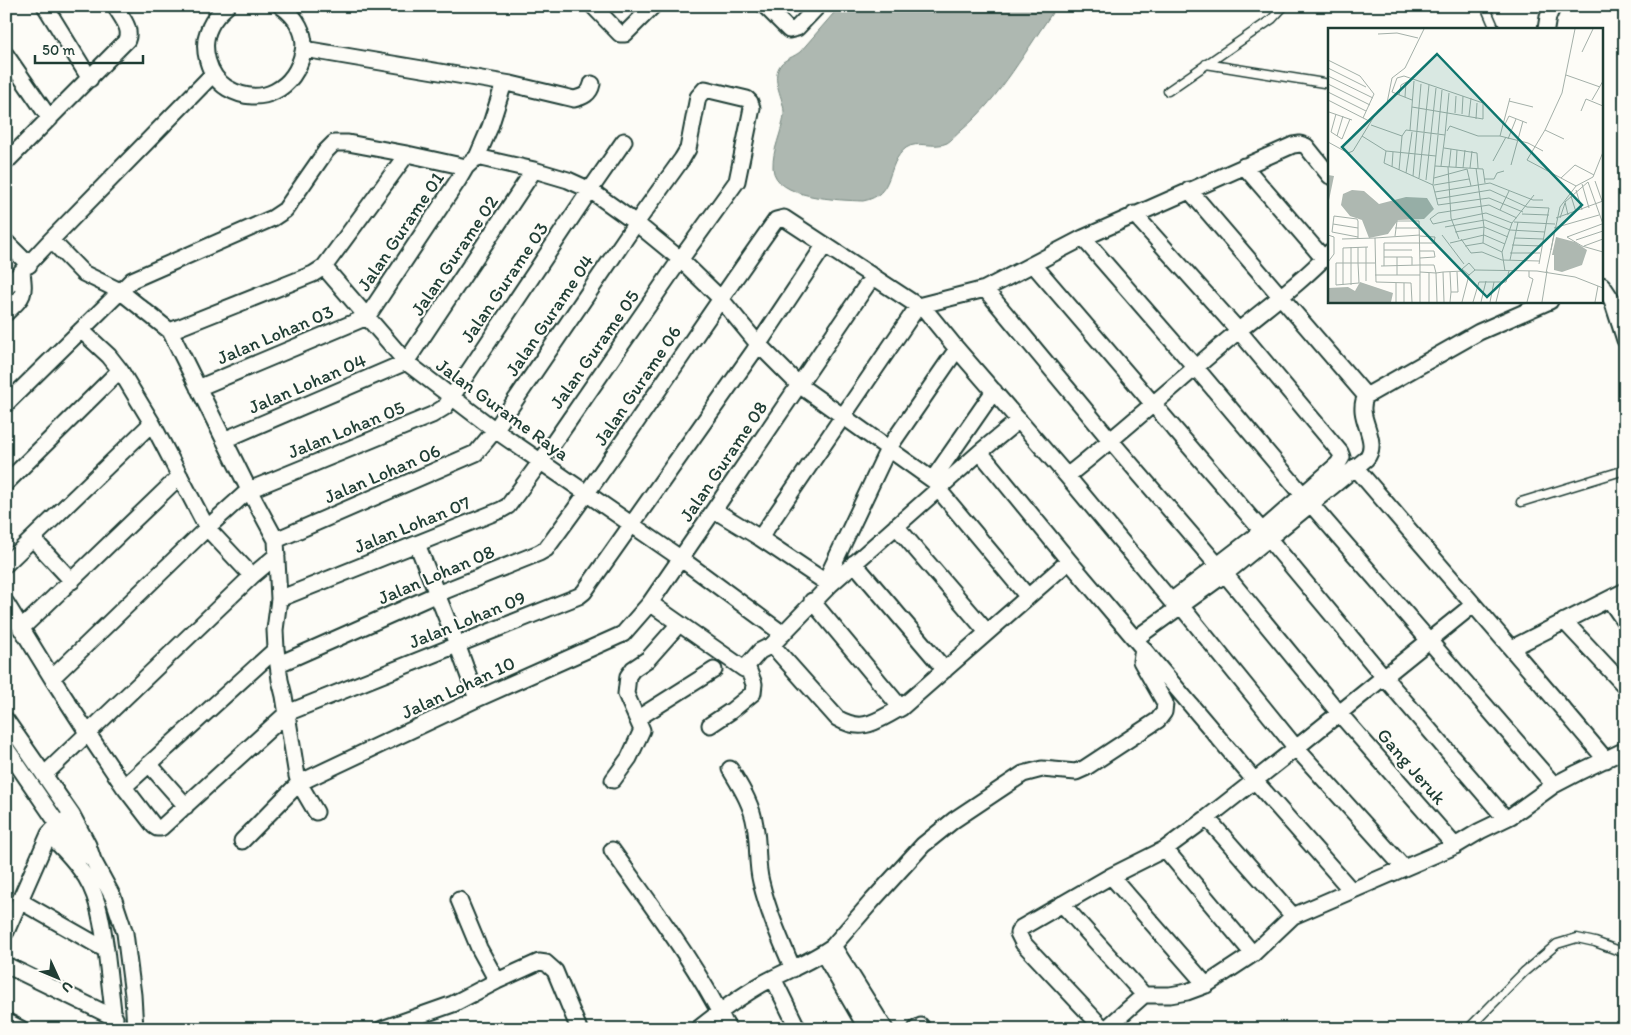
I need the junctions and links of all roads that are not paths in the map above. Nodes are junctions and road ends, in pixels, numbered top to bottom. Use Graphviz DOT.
graph roads {
  1 [pos="45,6"];
  2 [pos="115,6"];
  3 [pos="281,6"];
  4 [pos="593,6"];
  5 [pos="653,6"];
  6 [pos="765,6"];
  7 [pos="818,6"];
  8 [pos="1284,6"];
  9 [pos="1486,6"];
  10 [pos="1553,6"];
  11 [pos="219,9"];
  12 [pos="1495,28"];
  13 [pos="1546,28"];
  14 [pos="304,48"];
  15 [pos="6,55"];
  16 [pos="1206,64"];
  17 [pos="213,74"];
  18 [pos="90,79"];
  19 [pos="504,83"];
  20 [pos="592,84"];
  21 [pos="1328,84"];
  22 [pos="1168,91"];
  23 [pos="50,119"];
  24 [pos="624,142"];
  25 [pos="407,154"];
  26 [pos="477,157"];
  27 [pos="7,160"];
  28 [pos="1244,166"];
  29 [pos="466,167"];
  30 [pos="534,170"];
  31 [pos="1328,174"];
  32 [pos="590,190"];
  33 [pos="1189,190"];
  34 [pos="1134,214"];
  35 [pos="636,223"];
  36 [pos="1083,238"];
  37 [pos="51,240"];
  38 [pos="6,242"];
  39 [pos="824,246"];
  40 [pos="1327,256"];
  41 [pos="680,259"];
  42 [pos="1033,264"];
  43 [pos="324,267"];
  44 [pos="25,268"];
  45 [pos="873,276"];
  46 [pos="1604,286"];
  47 [pos="6,288"];
  48 [pos="985,289"];
  49 [pos="120,291"];
  50 [pos="1282,296"];
  51 [pos="1618,297"];
  52 [pos="720,298"];
  53 [pos="1548,302"];
  54 [pos="920,306"];
  55 [pos="6,313"];
  56 [pos="367,316"];
  57 [pos="81,330"];
  58 [pos="1239,330"];
  59 [pos="170,331"];
  60 [pos="1625,340"];
  61 [pos="758,344"];
  62 [pos="957,349"];
  63 [pos="406,362"];
  64 [pos="1196,368"];
  65 [pos="120,370"];
  66 [pos="799,385"];
  67 [pos="198,388"];
  68 [pos="994,391"];
  69 [pos="1366,396"];
  70 [pos="451,397"];
  71 [pos="1154,403"];
  72 [pos="6,404"];
  73 [pos="842,417"];
  74 [pos="1019,420"];
  75 [pos="152,423"];
  76 [pos="495,430"];
  77 [pos="224,440"];
  78 [pos="1111,441"];
  79 [pos="888,449"];
  80 [pos="980,452"];
  81 [pos="541,461"];
  82 [pos="1355,467"];
  83 [pos="1625,470"];
  84 [pos="180,476"];
  85 [pos="1068,476"];
  86 [pos="6,483"];
  87 [pos="937,485"];
  88 [pos="249,490"];
  89 [pos="587,494"];
  90 [pos="1307,500"];
  91 [pos="1521,502"];
  92 [pos="714,510"];
  93 [pos="632,524"];
  94 [pos="896,526"];
  95 [pos="207,528"];
  96 [pos="1266,535"];
  97 [pos="760,538"];
  98 [pos="33,539"];
  99 [pos="416,544"];
  100 [pos="277,548"];
  101 [pos="680,558"];
  102 [pos="1069,561"];
  103 [pos="854,563"];
  104 [pos="6,564"];
  105 [pos="1221,569"];
  106 [pos="252,576"];
  107 [pos="72,581"];
  108 [pos="827,583"];
  109 [pos="1625,591"];
  110 [pos="436,594"];
  111 [pos="1028,597"];
  112 [pos="279,599"];
  113 [pos="1609,599"];
  114 [pos="812,601"];
  115 [pos="650,603"];
  116 [pos="7,604"];
  117 [pos="1176,604"];
  118 [pos="1472,604"];
  119 [pos="1564,621"];
  120 [pos="1625,622"];
  121 [pos="679,624"];
  122 [pos="21,629"];
  123 [pos="987,632"];
  124 [pos="783,634"];
  125 [pos="1136,639"];
  126 [pos="1429,640"];
  127 [pos="457,644"];
  128 [pos="772,645"];
  129 [pos="1512,648"];
  130 [pos="276,649"];
  131 [pos="279,664"];
  132 [pos="745,667"];
  133 [pos="714,670"];
  134 [pos="945,670"];
  135 [pos="1384,677"];
  136 [pos="52,678"];
  137 [pos="1625,686"];
  138 [pos="477,699"];
  139 [pos="901,708"];
  140 [pos="287,713"];
  141 [pos="1339,713"];
  142 [pos="638,718"];
  143 [pos="6,720"];
  144 [pos="710,724"];
  145 [pos="87,732"];
  146 [pos="1296,748"];
  147 [pos="1625,750"];
  148 [pos="11,752"];
  149 [pos="1606,760"];
  150 [pos="148,764"];
  151 [pos="730,768"];
  152 [pos="44,775"];
  153 [pos="613,780"];
  154 [pos="1255,781"];
  155 [pos="299,783"];
  156 [pos="1554,785"];
  157 [pos="124,787"];
  158 [pos="186,806"];
  159 [pos="316,812"];
  160 [pos="72,815"];
  161 [pos="1207,818"];
  162 [pos="1505,818"];
  163 [pos="53,829"];
  164 [pos="242,842"];
  165 [pos="1455,846"];
  166 [pos="1165,849"];
  167 [pos="612,850"];
  168 [pos="93,860"];
  169 [pos="1404,868"];
  170 [pos="1111,876"];
  171 [pos="1351,890"];
  172 [pos="459,900"];
  173 [pos="20,901"];
  174 [pos="1062,904"];
  175 [pos="1293,916"];
  176 [pos="6,932"];
  177 [pos="106,950"];
  178 [pos="828,950"];
  179 [pos="1625,953"];
  180 [pos="1253,954"];
  181 [pos="6,965"];
  182 [pos="793,969"];
  183 [pos="773,978"];
  184 [pos="497,981"];
  185 [pos="1206,985"];
  186 [pos="1144,994"];
  187 [pos="720,1012"];
  188 [pos="6,1021"];
  189 [pos="115,1023"];
  190 [pos="21,1029"];
  191 [pos="135,1029"];
  192 [pos="382,1029"];
  193 [pos="579,1029"];
  194 [pos="698,1029"];
  195 [pos="728,1029"];
  196 [pos="798,1029"];
  197 [pos="867,1029"];
  198 [pos="886,1029"];
  199 [pos="1468,1029"];
  1 -- 18 [label="street"];
  2 -- 18 [label="street"];
  3 -- 14 [label="street"];
  4 -- 5 [label="street"];
  6 -- 7 [label="street"];
  8 -- 16 [label="lane"];
  9 -- 12 [label="lane"];
  10 -- 13 [label="street"];
  11 -- 17 [label="street"];
  14 -- 17 [label="street"];
  14 -- 19 [label="street"];
  15 -- 23 [label="street"];
  16 -- 21 [label="lane"];
  16 -- 22 [label="lane"];
  17 -- 37 [label="street"];
  18 -- 23 [label="street"];
  19 -- 20 [label="street"];
  19 -- 26 [label="street"];
  23 -- 27 [label="street"];
  24 -- 32 [label="street, Jalan Gurame 03"];
  25 -- 29 [label="street"];
  25 -- 43 [label="street"];
  25 -- 49 [label="street"];
  26 -- 29 [label="street, Jalan Gurame 01"];
  26 -- 30 [label="street"];
  28 -- 31 [label="street"];
  28 -- 33 [label="street"];
  28 -- 40 [label="street"];
  29 -- 56 [label="street, Jalan Gurame 01"];
  30 -- 32 [label="street"];
  30 -- 63 [label="street, Jalan Gurame 02"];
  32 -- 35 [label="street"];
  32 -- 70 [label="street, Jalan Gurame 03"];
  33 -- 34 [label="street"];
  33 -- 50 [label="street"];
  34 -- 36 [label="street"];
  34 -- 58 [label="street"];
  35 -- 41 [label="street"];
  35 -- 41 [label="street, Jalan Gurame 04"];
  35 -- 76 [label="street, Jalan Gurame 04"];
  36 -- 42 [label="street"];
  36 -- 64 [label="street"];
  37 -- 44 [label="street"];
  37 -- 49 [label="street"];
  38 -- 44 [label="street"];
  39 -- 45 [label="street, Jalan Gurame 06"];
  39 -- 52 [label="street, Jalan Gurame 06"];
  39 -- 61 [label="street, Jalan Lohan 09"];
  40 -- 50 [label="street"];
  41 -- 52 [label="street"];
  41 -- 81 [label="street, Jalan Gurame 05"];
  42 -- 48 [label="street"];
  42 -- 71 [label="street"];
  43 -- 56 [label="street, Jalan Gurame Raya"];
  43 -- 59 [label="street"];
  44 -- 47 [label="street"];
  44 -- 55 [label="street"];
  45 -- 54 [label="street, Jalan Gurame 06"];
  45 -- 66 [label="street, Jalan Gurame 08"];
  46 -- 51 [label="street"];
  48 -- 54 [label="street"];
  48 -- 78 [label="street, Gang Jeruk"];
  49 -- 57 [label="street"];
  49 -- 59 [label="street"];
  50 -- 58 [label="street"];
  50 -- 69 [label="street"];
  51 -- 60 [label="street"];
  52 -- 61 [label="street"];
  52 -- 89 [label="street, Jalan Gurame 06"];
  53 -- 69 [label="street"];
  54 -- 62 [label="street, Jalan Gurame 06"];
  54 -- 73 [label="street"];
  56 -- 63 [label="street, Jalan Gurame Raya"];
  56 -- 67 [label="street, Jalan Lohan 03"];
  57 -- 65 [label="street"];
  57 -- 72 [label="street"];
  58 -- 64 [label="street"];
  58 -- 90 [label="street"];
  59 -- 67 [label="street"];
  61 -- 66 [label="street"];
  61 -- 93 [label="street, Jalan Lohan 09"];
  62 -- 68 [label="street, Jalan Gurame 06"];
  62 -- 79 [label="street"];
  63 -- 70 [label="street, Jalan Gurame Raya"];
  63 -- 77 [label="street, Jalan Lohan 04"];
  64 -- 71 [label="street"];
  64 -- 90 [label="street"];
  65 -- 75 [label="street"];
  65 -- 86 [label="street"];
  66 -- 73 [label="street"];
  66 -- 92 [label="street, Jalan Gurame 08"];
  67 -- 77 [label="street"];
  68 -- 74 [label="street, Jalan Gurame 06"];
  68 -- 87 [label="street"];
  69 -- 82 [label="street"];
  70 -- 76 [label="street, Jalan Gurame Raya"];
  70 -- 88 [label="street, Jalan Lohan 05"];
  71 -- 78 [label="street"];
  71 -- 96 [label="street"];
  73 -- 79 [label="street"];
  73 -- 97 [label="street"];
  74 -- 80 [label="street"];
  74 -- 85 [label="street, Jalan Gurame 06"];
  75 -- 84 [label="street"];
  75 -- 98 [label="street"];
  76 -- 81 [label="street, Jalan Gurame Raya"];
  76 -- 100 [label="street, Jalan Lohan 06"];
  77 -- 88 [label="street"];
  78 -- 85 [label="street"];
  78 -- 105 [label="street, Gang Jeruk"];
  79 -- 87 [label="street"];
  79 -- 108 [label="street"];
  80 -- 87 [label="street"];
  80 -- 102 [label="street"];
  81 -- 89 [label="street, Jalan Gurame Raya"];
  81 -- 99 [label="street, Jalan Lohan 07"];
  82 -- 90 [label="street"];
  82 -- 118 [label="street"];
  83 -- 91 [label="lane"];
  84 -- 95 [label="street"];
  84 -- 107 [label="street"];
  85 -- 117 [label="street, Jalan Gurame 06"];
  87 -- 94 [label="street"];
  87 -- 111 [label="street"];
  88 -- 95 [label="street"];
  88 -- 100 [label="street"];
  89 -- 93 [label="street, Jalan Gurame Raya"];
  89 -- 110 [label="street, Jalan Lohan 08"];
  90 -- 96 [label="street"];
  90 -- 126 [label="street"];
  92 -- 97 [label="street"];
  92 -- 101 [label="street, Jalan Gurame 08"];
  93 -- 101 [label="street, Jalan Gurame Raya"];
  93 -- 127 [label="street, Jalan Lohan 09"];
  94 -- 103 [label="street"];
  94 -- 123 [label="street"];
  95 -- 106 [label="street"];
  95 -- 136 [label="street"];
  96 -- 105 [label="street"];
  96 -- 135 [label="street"];
  97 -- 108 [label="street"];
  98 -- 104 [label="street"];
  98 -- 107 [label="street"];
  99 -- 110 [label="street"];
  99 -- 112 [label="street, Jalan Lohan 07"];
  100 -- 106 [label="street, Jalan Lohan 06"];
  100 -- 112 [label="street"];
  101 -- 115 [label="street, Jalan Lohan 10"];
  101 -- 124 [label="street, Jalan Gurame Raya"];
  102 -- 111 [label="street"];
  102 -- 125 [label="street"];
  103 -- 108 [label="street"];
  103 -- 134 [label="street"];
  105 -- 117 [label="street"];
  105 -- 141 [label="street, Gang Jeruk"];
  106 -- 145 [label="street, Jalan Lohan 06"];
  107 -- 122 [label="street"];
  108 -- 114 [label="street"];
  109 -- 113 [label="street"];
  110 -- 127 [label="street"];
  110 -- 131 [label="street, Jalan Lohan 08"];
  111 -- 123 [label="street"];
  112 -- 130 [label="street"];
  113 -- 119 [label="street"];
  113 -- 120 [label="street"];
  114 -- 124 [label="street"];
  114 -- 139 [label="street"];
  115 -- 121 [label="street"];
  115 -- 138 [label="street, Jalan Lohan 10"];
  116 -- 122 [label="street"];
  117 -- 125 [label="street"];
  117 -- 146 [label="street, Jalan Gurame 06"];
  118 -- 126 [label="street"];
  118 -- 129 [label="street"];
  119 -- 129 [label="street"];
  119 -- 137 [label="street"];
  121 -- 132 [label="street"];
  121 -- 142 [label="street"];
  122 -- 136 [label="street"];
  123 -- 134 [label="street"];
  124 -- 128 [label="street"];
  125 -- 154 [label="street"];
  125 -- 178 [label="street"];
  126 -- 135 [label="street"];
  126 -- 156 [label="street"];
  127 -- 138 [label="street"];
  127 -- 140 [label="street, Jalan Lohan 09"];
  128 -- 132 [label="street"];
  128 -- 139 [label="street"];
  129 -- 149 [label="street"];
  130 -- 131 [label="street"];
  130 -- 150 [label="street"];
  131 -- 140 [label="street"];
  132 -- 144 [label="street"];
  133 -- 142 [label="street"];
  134 -- 139 [label="street"];
  135 -- 141 [label="street"];
  135 -- 162 [label="street"];
  136 -- 145 [label="street"];
  138 -- 155 [label="street, Jalan Lohan 10"];
  140 -- 155 [label="street"];
  140 -- 158 [label="street"];
  141 -- 146 [label="street"];
  141 -- 165 [label="street, Gang Jeruk"];
  142 -- 153 [label="street"];
  143 -- 148 [label="street"];
  145 -- 152 [label="street, Jalan Lohan 06"];
  145 -- 157 [label="street"];
  146 -- 154 [label="street"];
  146 -- 169 [label="street, Jalan Gurame 06"];
  147 -- 149 [label="street"];
  148 -- 152 [label="street"];
  148 -- 163 [label="street"];
  149 -- 156 [label="street"];
  150 -- 157 [label="street"];
  150 -- 158 [label="street"];
  151 -- 182 [label="street"];
  152 -- 160 [label="street"];
  154 -- 161 [label="street"];
  154 -- 171 [label="street"];
  155 -- 159 [label="street"];
  155 -- 164 [label="street, Jalan Lohan 10"];
  156 -- 162 [label="street"];
  157 -- 158 [label="street"];
  160 -- 163 [label="street"];
  160 -- 168 [label="street"];
  161 -- 166 [label="street"];
  161 -- 175 [label="street"];
  162 -- 165 [label="street"];
  163 -- 168 [label="street"];
  163 -- 173 [label="street"];
  163 -- 177 [label="street"];
  165 -- 169 [label="street"];
  166 -- 170 [label="street"];
  166 -- 180 [label="street"];
  167 -- 187 [label="street"];
  168 -- 191 [label="street"];
  169 -- 171 [label="street"];
  170 -- 174 [label="street"];
  170 -- 185 [label="street"];
  171 -- 175 [label="street"];
  172 -- 184 [label="street"];
  173 -- 176 [label="street"];
  173 -- 177 [label="street"];
  174 -- 186 [label="street"];
  174 -- 186 [label="street"];
  175 -- 180 [label="street"];
  177 -- 189 [label="street"];
  178 -- 182 [label="street"];
  178 -- 197 [label="street"];
  178 -- 198 [label="street"];
  179 -- 199 [label="lane"];
  180 -- 185 [label="street"];
  181 -- 189 [label="street"];
  182 -- 183 [label="street"];
  183 -- 187 [label="street"];
  183 -- 196 [label="street"];
  184 -- 192 [label="street"];
  184 -- 193 [label="street"];
  185 -- 186 [label="street"];
  187 -- 194 [label="street"];
  187 -- 195 [label="street"];
  188 -- 190 [label="street"];
}
